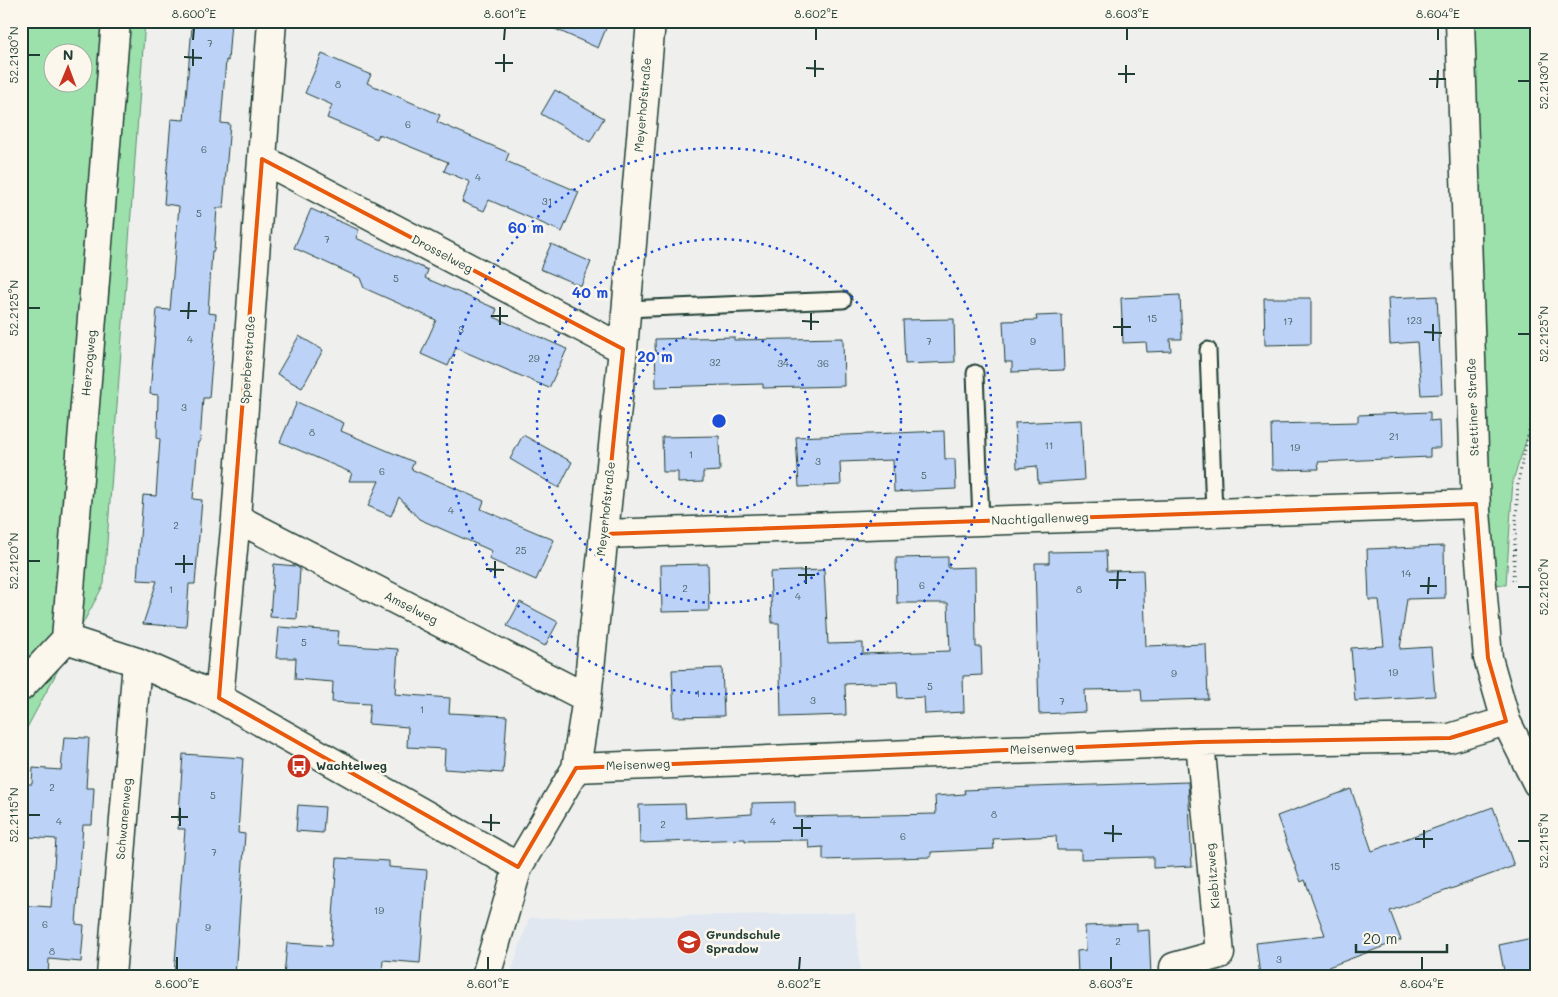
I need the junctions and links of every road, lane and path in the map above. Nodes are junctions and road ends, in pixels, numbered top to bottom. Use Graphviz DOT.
graph roads {
  1 [pos="116,21"];
  2 [pos="272,21"];
  3 [pos="651,21"];
  4 [pos="1460,21"];
  5 [pos="262,158"];
  6 [pos="843,300"];
  7 [pos="626,309"];
  8 [pos="623,349"];
  9 [pos="1208,350"];
  10 [pos="975,373"];
  11 [pos="1537,393"];
  12 [pos="1476,504"];
  13 [pos="1214,513"];
  14 [pos="236,518"];
  15 [pos="981,521"];
  16 [pos="604,534"];
  17 [pos="1513,581"];
  18 [pos="66,639"];
  19 [pos="137,662"];
  20 [pos="21,687"];
  21 [pos="219,698"];
  22 [pos="587,698"];
  23 [pos="1506,721"];
  24 [pos="1200,742"];
  25 [pos="576,768"];
  26 [pos="1537,783"];
  27 [pos="518,867"];
  28 [pos="111,976"];
  29 [pos="486,976"];
  30 [pos="1175,976"];
  1 -- 18 [label="street, Herzogweg"];
  2 -- 5 [label="street, Sperberstraße"];
  3 -- 7 [label="street, Meyerhofstraße"];
  4 -- 12 [label="street, Stettiner Straße"];
  5 -- 8 [label="street, Drosselweg"];
  5 -- 14 [label="street, Sperberstraße"];
  6 -- 7 [label="lane"];
  7 -- 8 [label="street, Meyerhofstraße"];
  8 -- 16 [label="street, Meyerhofstraße"];
  9 -- 13 [label="lane"];
  10 -- 15 [label="lane"];
  11 -- 17 [label="path"];
  12 -- 13 [label="street, Nachtigallenweg"];
  12 -- 23 [label="street, Stettiner Straße"];
  13 -- 15 [label="street, Nachtigallenweg"];
  14 -- 21 [label="street, Sperberstraße"];
  14 -- 22 [label="street, Amselweg"];
  15 -- 16 [label="street, Nachtigallenweg"];
  16 -- 22 [label="street, Meyerhofstraße"];
  18 -- 19 [label="street"];
  18 -- 20 [label="street"];
  19 -- 21 [label="street"];
  19 -- 28 [label="street, Schwanenweg"];
  21 -- 27 [label="street"];
  22 -- 25 [label="street, Meyerhofstraße"];
  23 -- 24 [label="street, Meisenweg"];
  23 -- 26 [label="street, Stettiner Straße"];
  24 -- 25 [label="street, Meisenweg"];
  24 -- 30 [label="street, Kiebitzweg"];
  25 -- 27 [label="street, Meyerhofstraße"];
  27 -- 29 [label="street, Meyerhofstraße"];
}
